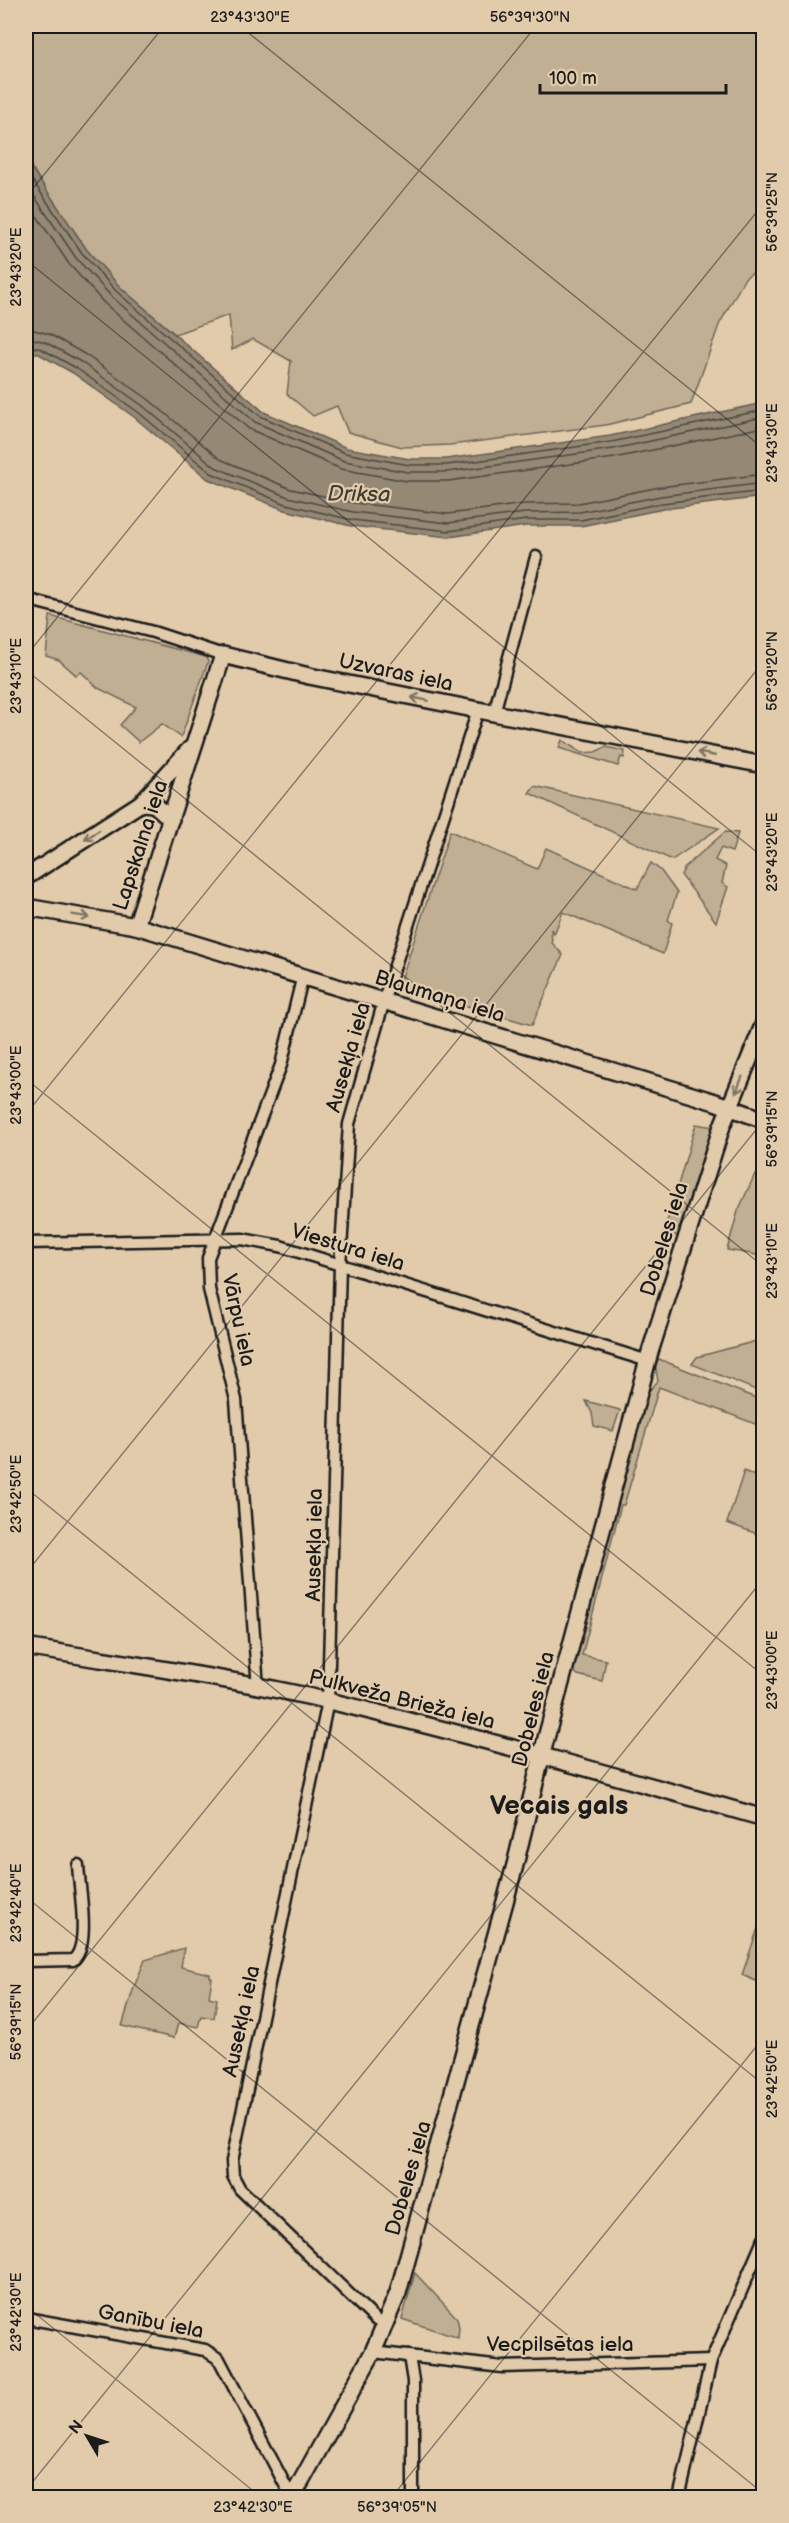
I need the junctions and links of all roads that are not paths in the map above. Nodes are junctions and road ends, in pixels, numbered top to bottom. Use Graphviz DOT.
graph roads {
  1 [pos="536,557"];
  2 [pos="26,599"];
  3 [pos="223,655"];
  4 [pos="478,711"];
  5 [pos="494,713"];
  6 [pos="197,740"];
  7 [pos="764,765"];
  8 [pos="141,803"];
  9 [pos="171,819"];
  10 [pos="26,877"];
  11 [pos="26,907"];
  12 [pos="136,926"];
  13 [pos="303,975"];
  14 [pos="384,1000"];
  15 [pos="764,1023"];
  16 [pos="730,1108"];
  17 [pos="764,1120"];
  18 [pos="213,1240"];
  19 [pos="26,1243"];
  20 [pos="340,1265"];
  21 [pos="648,1361"];
  22 [pos="26,1647"];
  23 [pos="258,1687"];
  24 [pos="328,1701"];
  25 [pos="543,1756"];
  26 [pos="764,1818"];
  27 [pos="78,1865"];
  28 [pos="26,1961"];
  29 [pos="764,2238"];
  30 [pos="26,2318"];
  31 [pos="386,2326"];
  32 [pos="374,2352"];
  33 [pos="409,2356"];
  34 [pos="711,2361"];
  35 [pos="679,2497"];
  36 [pos="292,2498"];
  37 [pos="413,2498"];
  38 [pos="667,2498"];
  1 -- 5 [label="street"];
  2 -- 3 [label="street, Uzvaras iela"];
  4 -- 3 [label="street, Uzvaras iela, one-way"];
  3 -- 6 [label="street, Lapskalna iela"];
  4 -- 5 [label="street, Uzvaras iela"];
  4 -- 14 [label="street, Ausekļa iela"];
  7 -- 5 [label="street, Uzvaras iela, one-way"];
  6 -- 8 [label="street, Lapskalna iela"];
  6 -- 9 [label="street, Lapskalna iela"];
  8 -- 9 [label="street"];
  8 -- 10 [label="street, Lapskalna iela, one-way"];
  9 -- 12 [label="street, Lapskalna iela"];
  11 -- 12 [label="street, Lapskalna iela, one-way"];
  12 -- 13 [label="street, Blaumaņa iela"];
  13 -- 14 [label="street, Blaumaņa iela"];
  13 -- 18 [label="street, Vārpu iela"];
  14 -- 16 [label="street, Blaumaņa iela"];
  14 -- 20 [label="street, Ausekļa iela"];
  15 -- 16 [label="street, Dobeles iela, one-way"];
  16 -- 17 [label="street, Blaumaņa iela"];
  16 -- 21 [label="street, Dobeles iela"];
  18 -- 19 [label="street, Viestura iela"];
  18 -- 20 [label="street, Viestura iela"];
  18 -- 23 [label="street, Vārpu iela"];
  20 -- 21 [label="street, Viestura iela"];
  20 -- 24 [label="street, Ausekļa iela"];
  21 -- 25 [label="street, Dobeles iela"];
  22 -- 23 [label="street, Pulkveža Brieža iela"];
  23 -- 24 [label="street, Pulkveža Brieža iela"];
  24 -- 25 [label="street, Pulkveža Brieža iela"];
  24 -- 31 [label="street, Ausekļa iela"];
  25 -- 26 [label="street, Pulkveža Brieža iela"];
  25 -- 31 [label="street, Dobeles iela"];
  27 -- 28 [label="street"];
  29 -- 34 [label="street"];
  30 -- 36 [label="street, Ganību iela"];
  31 -- 32 [label="street, Dobeles iela"];
  32 -- 33 [label="street, Vecpilsētas iela"];
  32 -- 36 [label="street, Dobeles iela"];
  33 -- 34 [label="street, Vecpilsētas iela"];
  33 -- 37 [label="street"];
  34 -- 35 [label="street"];
  35 -- 38 [label="street"];
}
